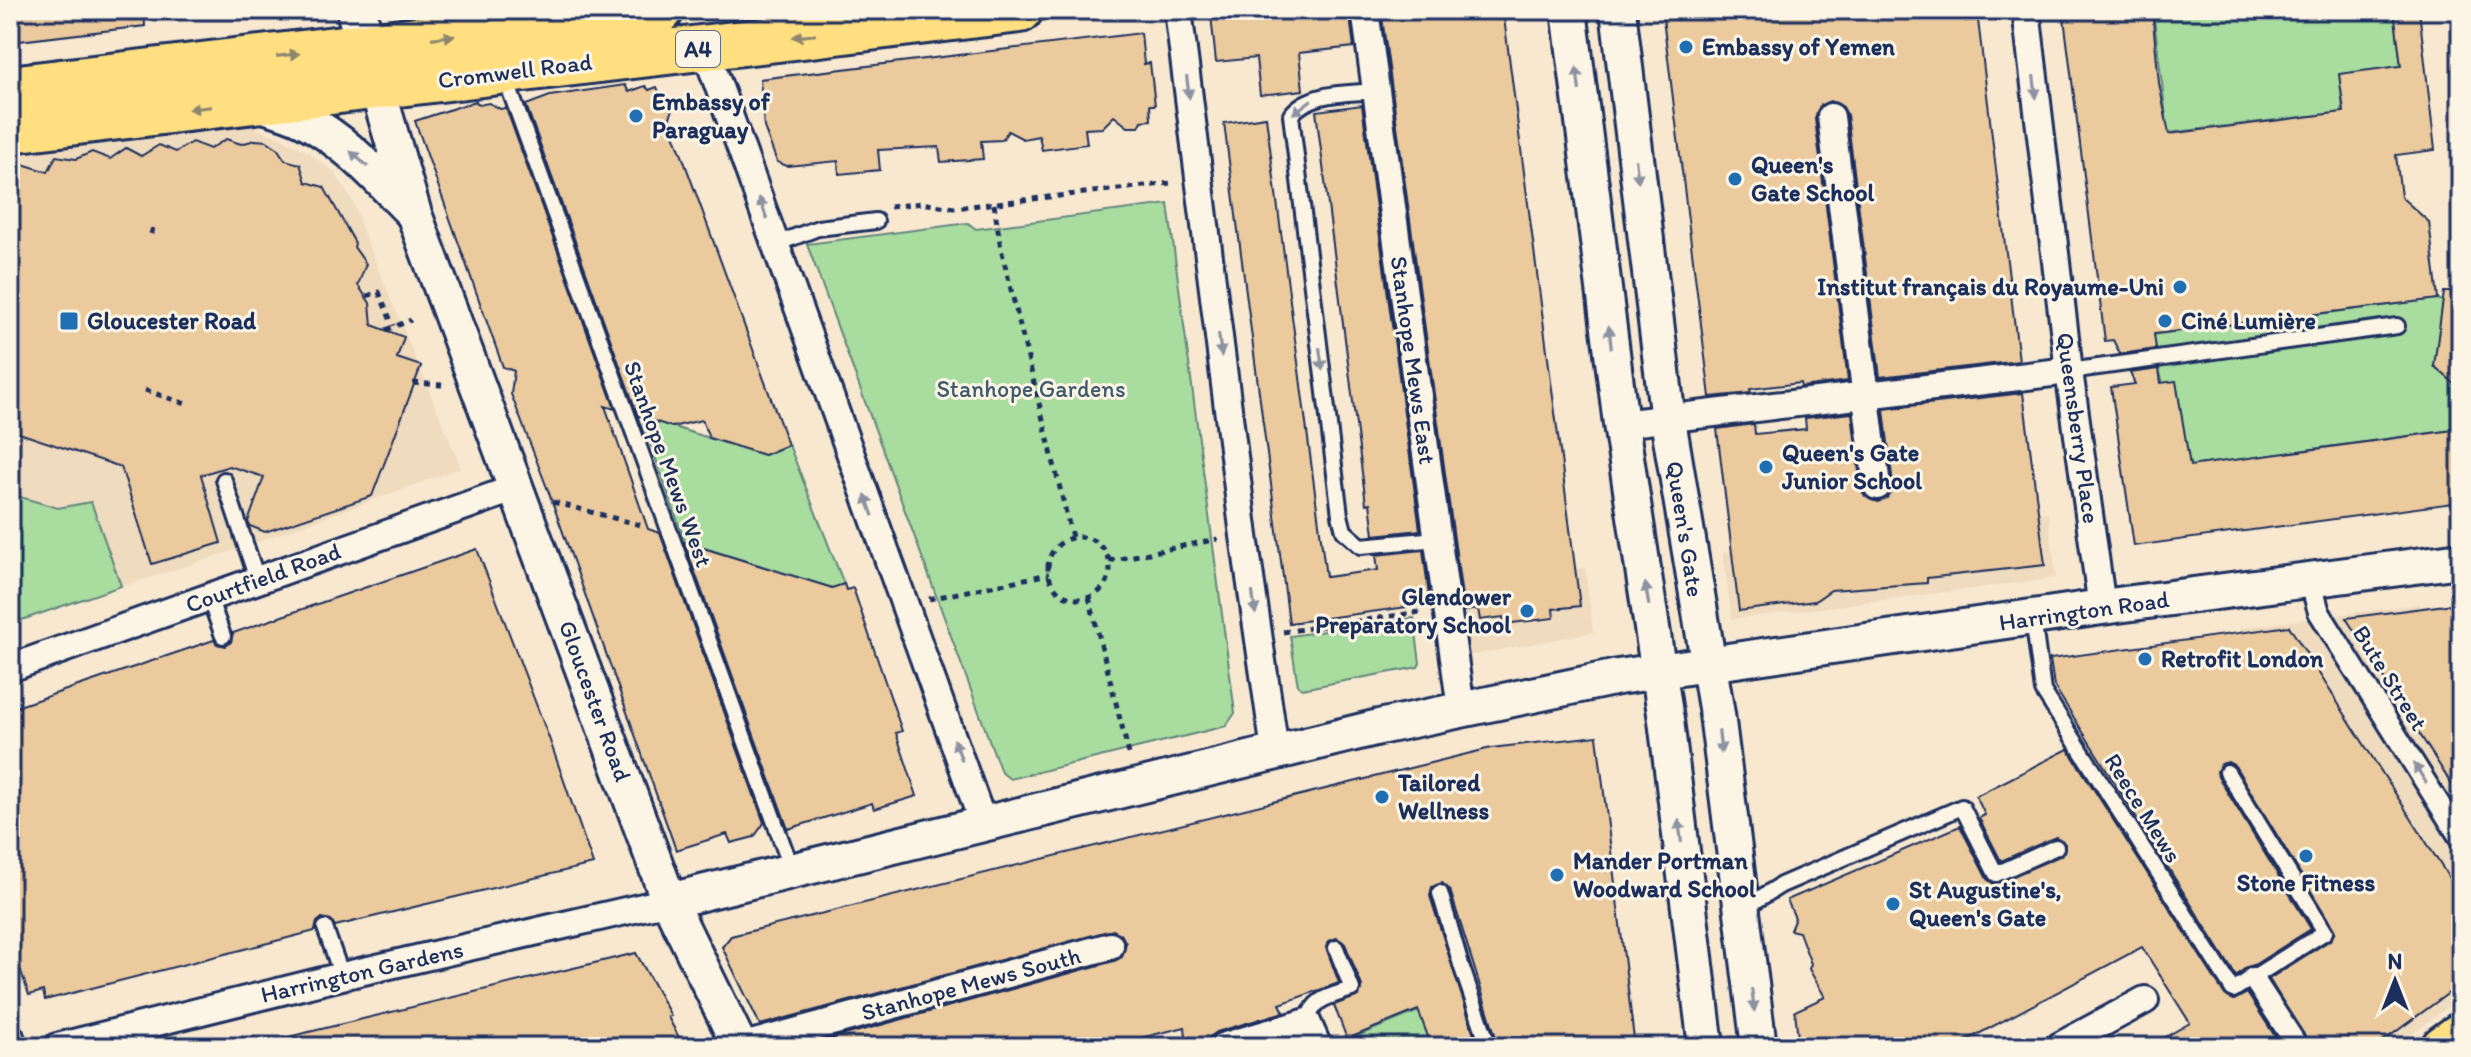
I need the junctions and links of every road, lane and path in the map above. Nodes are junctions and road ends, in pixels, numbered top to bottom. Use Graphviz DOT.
graph roads {
  1 [pos="661,10"];
  2 [pos="1020,10"];
  3 [pos="1178,10"];
  4 [pos="1365,10"];
  5 [pos="1569,10"];
  6 [pos="1618,10"];
  7 [pos="2026,10"];
  8 [pos="554,16"];
  9 [pos="366,48"];
  10 [pos="705,48"];
  11 [pos="503,72"];
  12 [pos="10,88"];
  13 [pos="1376,91"];
  14 [pos="252,102"];
  15 [pos="1831,117"];
  16 [pos="10,130"];
  17 [pos="1171,183"];
  18 [pos="994,204"];
  19 [pos="414,214"];
  20 [pos="876,215"];
  21 [pos="154,225"];
  22 [pos="151,234"];
  23 [pos="776,244"];
  24 [pos="367,296"];
  25 [pos="411,320"];
  26 [pos="393,326"];
  27 [pos="2397,326"];
  28 [pos="386,330"];
  29 [pos="2069,371"];
  30 [pos="413,383"];
  31 [pos="442,385"];
  32 [pos="145,390"];
  33 [pos="1866,397"];
  34 [pos="186,404"];
  35 [pos="1668,420"];
  36 [pos="1621,424"];
  37 [pos="224,480"];
  38 [pos="1877,486"];
  39 [pos="516,488"];
  40 [pos="549,500"];
  41 [pos="669,533"];
  42 [pos="1244,536"];
  43 [pos="1072,537"];
  44 [pos="1437,539"];
  45 [pos="2461,560"];
  46 [pos="1109,561"];
  47 [pos="1049,574"];
  48 [pos="257,579"];
  49 [pos="2310,580"];
  50 [pos="209,597"];
  51 [pos="1089,597"];
  52 [pos="906,606"];
  53 [pos="2102,607"];
  54 [pos="1414,612"];
  55 [pos="2033,618"];
  56 [pos="1290,631"];
  57 [pos="223,636"];
  58 [pos="1708,665"];
  59 [pos="10,668"];
  60 [pos="1659,671"];
  61 [pos="1461,709"];
  62 [pos="1275,751"];
  63 [pos="2227,772"];
  64 [pos="1137,785"];
  65 [pos="983,823"];
  66 [pos="2461,839"];
  67 [pos="2056,847"];
  68 [pos="792,871"];
  69 [pos="1440,893"];
  70 [pos="669,901"];
  71 [pos="1741,911"];
  72 [pos="325,928"];
  73 [pos="1110,946"];
  74 [pos="1336,948"];
  75 [pos="342,976"];
  76 [pos="2253,978"];
  77 [pos="2145,1000"];
  78 [pos="1307,1022"];
  79 [pos="2461,1034"];
  80 [pos="10,1037"];
  81 [pos="13,1047"];
  82 [pos="57,1047"];
  83 [pos="740,1047"];
  84 [pos="1222,1047"];
  85 [pos="1318,1047"];
  86 [pos="1489,1047"];
  87 [pos="1706,1047"];
  88 [pos="1759,1047"];
  89 [pos="2058,1047"];
  90 [pos="2298,1047"];
  91 [pos="2443,1047"];
  1 -- 8 [label="highway, Cromwell Road / A4"];
  2 -- 10 [label="highway, Cromwell Road / A4, one-way"];
  3 -- 42 [label="street, one-way"];
  4 -- 13 [label="street, Stanhope Mews East"];
  36 -- 5 [label="street, Queen's Gate, one-way"];
  6 -- 35 [label="street, Queen's Gate, one-way"];
  7 -- 29 [label="street, Queensberry Place, one-way"];
  9 -- 8 [label="highway, Cromwell Road / A4, one-way"];
  9 -- 11 [label="highway, Cromwell Road / A4"];
  12 -- 9 [label="highway, Cromwell Road / A4, one-way"];
  9 -- 14 [label="highway, Cromwell Road / A4"];
  9 -- 19 [label="street, Gloucester Road"];
  10 -- 11 [label="highway, Cromwell Road / A4"];
  23 -- 10 [label="street, one-way"];
  11 -- 41 [label="lane, Stanhope Mews West"];
  13 -- 44 [label="street, Stanhope Mews East"];
  13 -- 44 [label="lane, one-way"];
  14 -- 16 [label="highway, Cromwell Road / A4, one-way"];
  19 -- 14 [label="street, Gloucester Road, one-way"];
  15 -- 33 [label="street"];
  17 -- 18 [label="path"];
  18 -- 20 [label="path"];
  18 -- 43 [label="path"];
  19 -- 39 [label="street, Gloucester Road"];
  20 -- 23 [label="lane"];
  21 -- 22 [label="path"];
  52 -- 23 [label="street, one-way"];
  24 -- 26 [label="path"];
  25 -- 26 [label="path"];
  26 -- 28 [label="path"];
  27 -- 29 [label="lane"];
  29 -- 33 [label="street"];
  29 -- 53 [label="street, Queensberry Place"];
  30 -- 31 [label="path"];
  32 -- 34 [label="path"];
  33 -- 35 [label="street"];
  33 -- 38 [label="street"];
  35 -- 36 [label="street"];
  35 -- 58 [label="street, Queen's Gate"];
  60 -- 36 [label="street, Queen's Gate, one-way"];
  37 -- 48 [label="lane"];
  39 -- 48 [label="street, Courtfield Road"];
  39 -- 70 [label="street, Gloucester Road"];
  40 -- 41 [label="path"];
  41 -- 68 [label="lane, Stanhope Mews West"];
  42 -- 46 [label="path"];
  42 -- 62 [label="street, one-way"];
  43 -- 46 [label="path"];
  43 -- 47 [label="path"];
  44 -- 61 [label="street, Stanhope Mews East"];
  45 -- 49 [label="street, Harrington Road"];
  46 -- 51 [label="path"];
  47 -- 51 [label="path"];
  47 -- 52 [label="path"];
  48 -- 50 [label="street, Courtfield Road"];
  49 -- 53 [label="street, Harrington Road"];
  66 -- 49 [label="street, Bute Street, one-way"];
  50 -- 57 [label="lane"];
  50 -- 59 [label="street, Courtfield Road"];
  51 -- 64 [label="path"];
  65 -- 52 [label="street, one-way"];
  53 -- 55 [label="street, Harrington Road"];
  54 -- 56 [label="path"];
  55 -- 58 [label="street, Harrington Road"];
  55 -- 76 [label="lane, Reece Mews"];
  58 -- 60 [label="street"];
  58 -- 71 [label="street, Queen's Gate, one-way"];
  60 -- 61 [label="street"];
  87 -- 60 [label="street, Queen's Gate, one-way"];
  61 -- 62 [label="street"];
  62 -- 64 [label="street"];
  63 -- 76 [label="lane"];
  64 -- 65 [label="street"];
  65 -- 68 [label="street"];
  67 -- 71 [label="lane"];
  68 -- 70 [label="street"];
  69 -- 86 [label="lane"];
  70 -- 75 [label="street, Harrington Gardens"];
  70 -- 83 [label="street, Gloucester Road"];
  71 -- 88 [label="street, Queen's Gate, one-way"];
  72 -- 75 [label="lane"];
  73 -- 83 [label="street, Stanhope Mews South"];
  74 -- 78 [label="lane"];
  75 -- 82 [label="street, Harrington Gardens"];
  76 -- 90 [label="street"];
  77 -- 89 [label="street"];
  78 -- 84 [label="street"];
  78 -- 85 [label="street"];
  79 -- 91 [label="main road"];
  80 -- 81 [label="street"];
}
